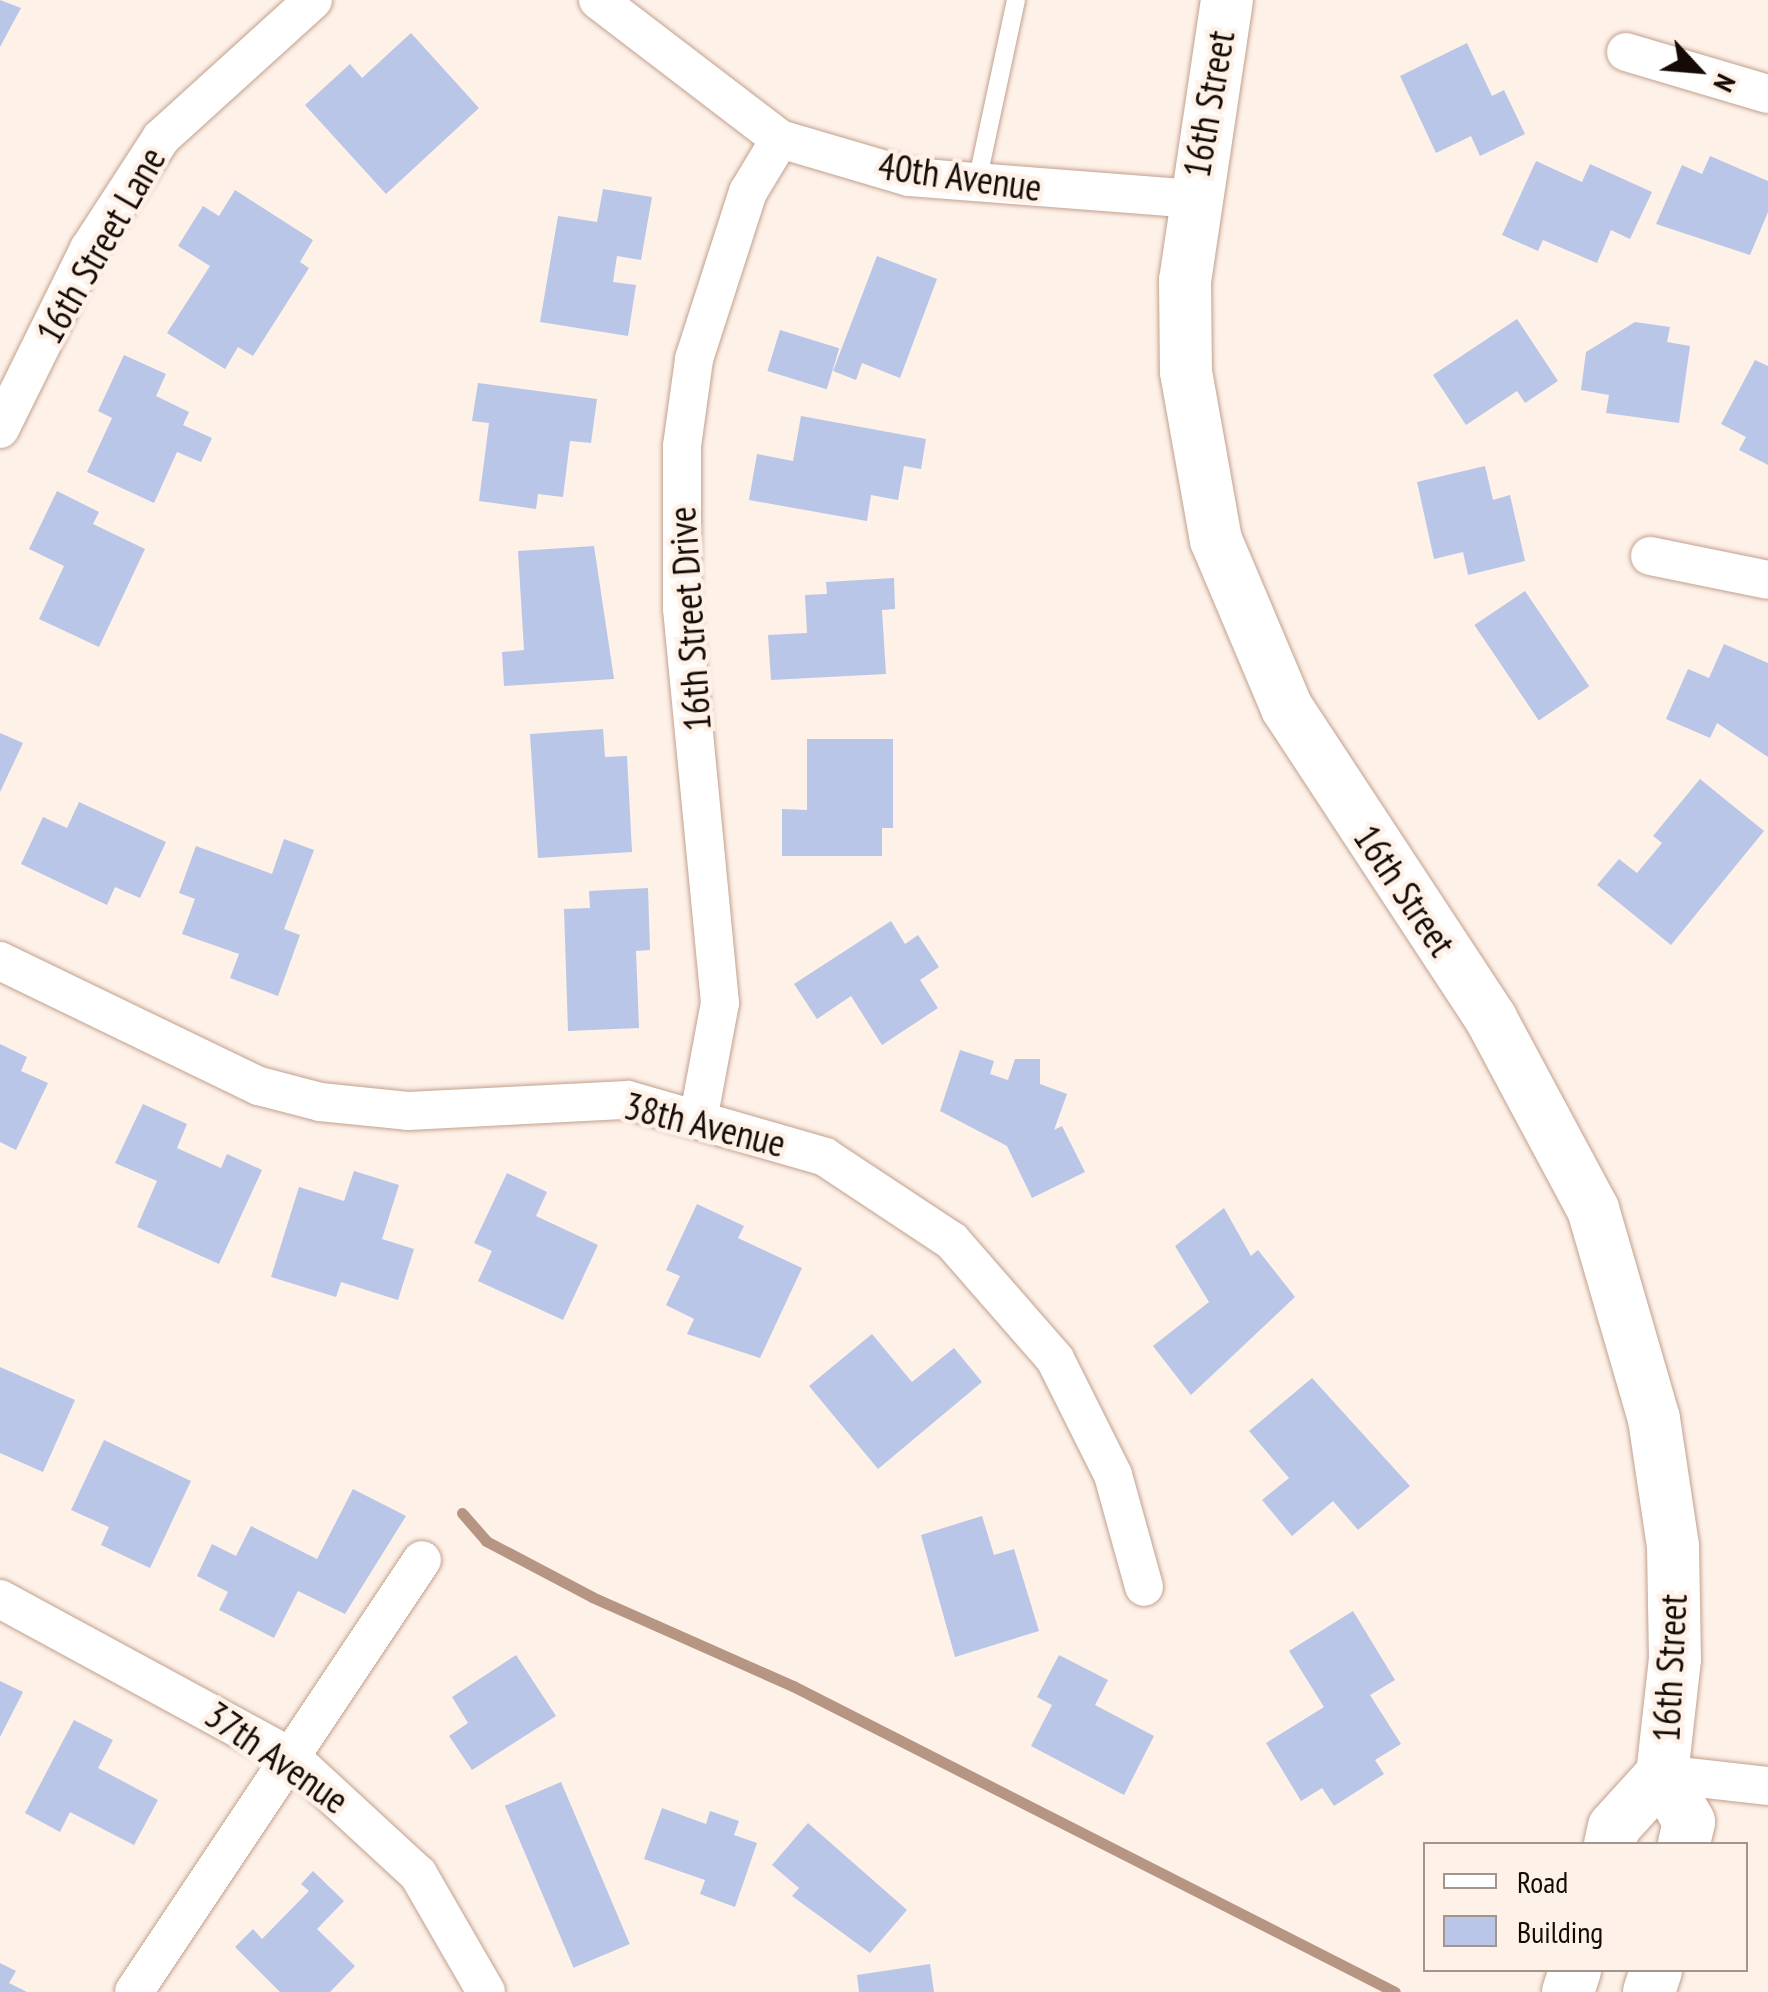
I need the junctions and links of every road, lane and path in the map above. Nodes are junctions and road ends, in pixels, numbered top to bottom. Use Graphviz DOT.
graph roads {
  1 [pos="313,0"];
  2 [pos="598,0"];
  3 [pos="1016,0"];
  4 [pos="1227,0"];
  5 [pos="1626,52"];
  6 [pos="1768,94"];
  7 [pos="780,139"];
  8 [pos="977,182"];
  9 [pos="1192,200"];
  10 [pos="0,429"];
  11 [pos="1650,556"];
  12 [pos="1768,580"];
  13 [pos="0,961"];
  14 [pos="699,1114"];
  15 [pos="422,1560"];
  16 [pos="1144,1587"];
  17 [pos="0,1599"];
  18 [pos="291,1757"];
  19 [pos="1662,1774"];
  20 [pos="1768,1786"];
  21 [pos="1610,1842"];
  22 [pos="1684,1842"];
  23 [pos="134,1992"];
  24 [pos="486,1992"];
  1 -- 10 [label="street, 16th Street Lane"];
  2 -- 7 [label="street, 40th Avenue"];
  3 -- 8 [label="lane"];
  4 -- 9 [label="main road, 16th Street"];
  5 -- 6 [label="street"];
  7 -- 8 [label="street, 40th Avenue"];
  7 -- 14 [label="street, 16th Street Drive"];
  8 -- 9 [label="street, 40th Avenue"];
  9 -- 19 [label="main road, 16th Street"];
  11 -- 12 [label="street"];
  13 -- 14 [label="street, 38th Avenue"];
  14 -- 16 [label="street, 38th Avenue"];
  15 -- 18 [label="street"];
  17 -- 18 [label="street, 37th Avenue"];
  18 -- 23 [label="street"];
  18 -- 24 [label="street, 37th Avenue"];
  19 -- 20 [label="street"];
  19 -- 21 [label="main road, 16th Street"];
  19 -- 22 [label="main road, 16th Street"];
}
